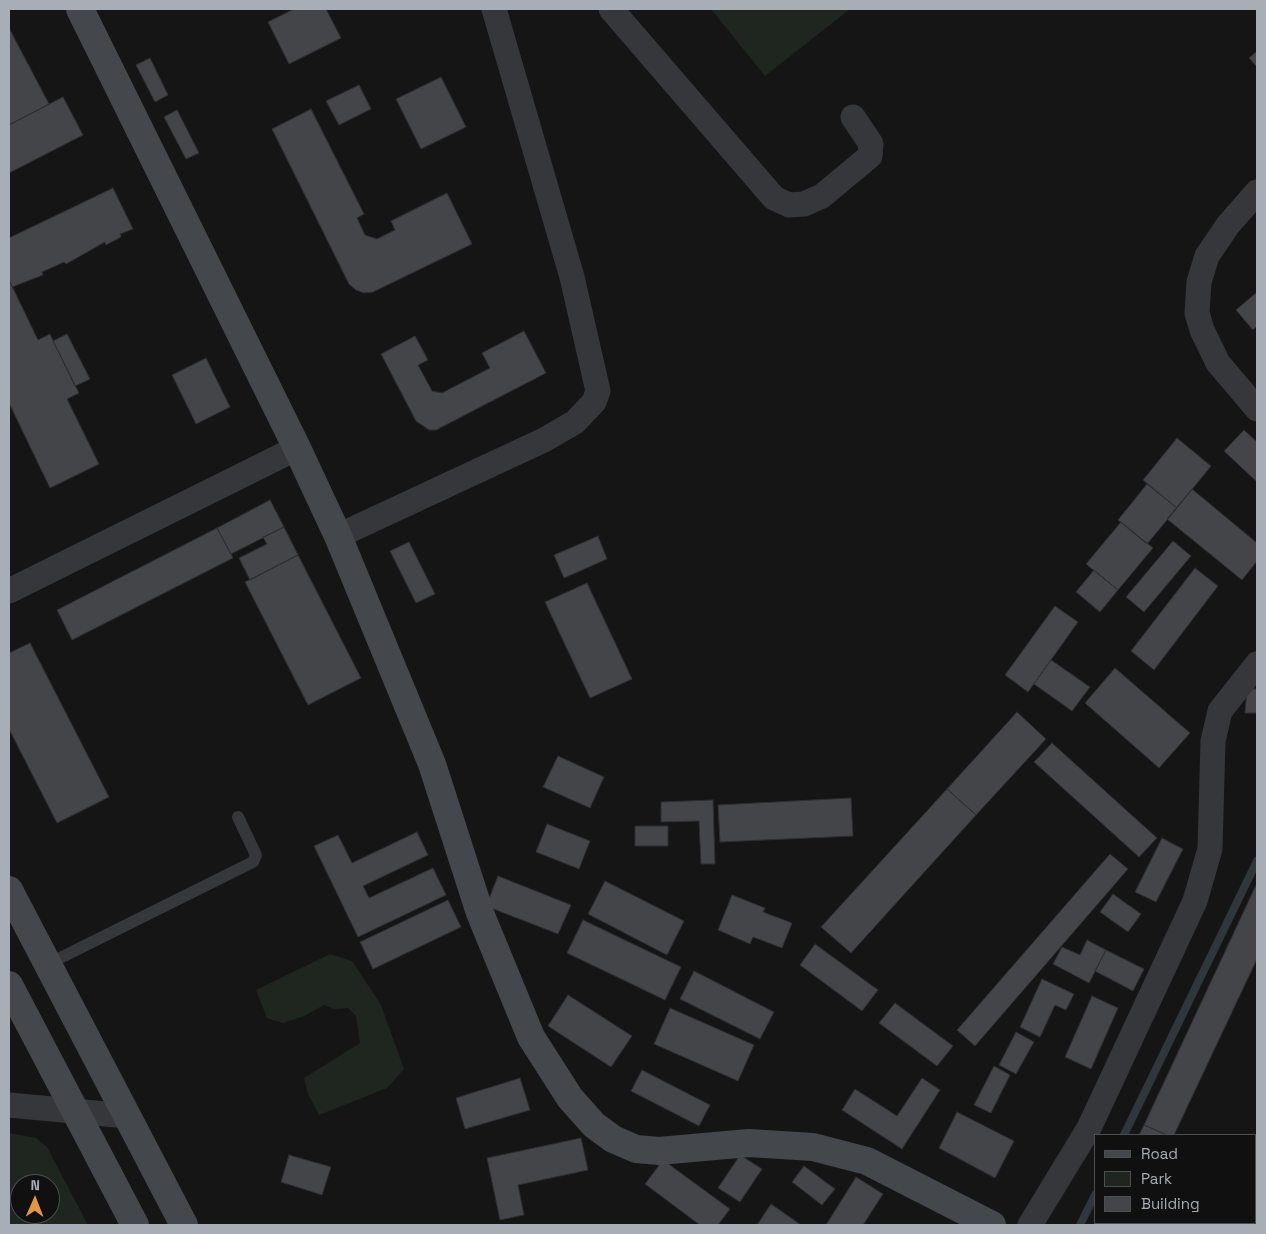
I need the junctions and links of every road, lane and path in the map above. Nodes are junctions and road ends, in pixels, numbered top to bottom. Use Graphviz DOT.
graph roads {
  1 [pos="80,9"];
  2 [pos="494,9"];
  3 [pos="611,9"];
  4 [pos="853,117"];
  5 [pos="1257,192"];
  6 [pos="1257,409"];
  7 [pos="297,448"];
  8 [pos="338,536"];
  9 [pos="9,592"];
  10 [pos="1257,664"];
  11 [pos="238,817"];
  12 [pos="9,890"];
  13 [pos="48,964"];
  14 [pos="9,985"];
  15 [pos="9,1104"];
  16 [pos="74,1111"];
  17 [pos="127,1116"];
  18 [pos="135,1225"];
  19 [pos="184,1225"];
  20 [pos="992,1225"];
  21 [pos="1030,1225"];
  1 -- 7 [label="street"];
  2 -- 8 [label="street"];
  3 -- 4 [label="street"];
  5 -- 6 [label="street"];
  7 -- 8 [label="street"];
  7 -- 9 [label="street"];
  8 -- 20 [label="street"];
  10 -- 21 [label="street"];
  11 -- 13 [label="lane"];
  12 -- 13 [label="street"];
  13 -- 17 [label="street"];
  14 -- 16 [label="street"];
  15 -- 16 [label="street"];
  16 -- 17 [label="street"];
  16 -- 18 [label="street"];
  17 -- 19 [label="street"];
}
